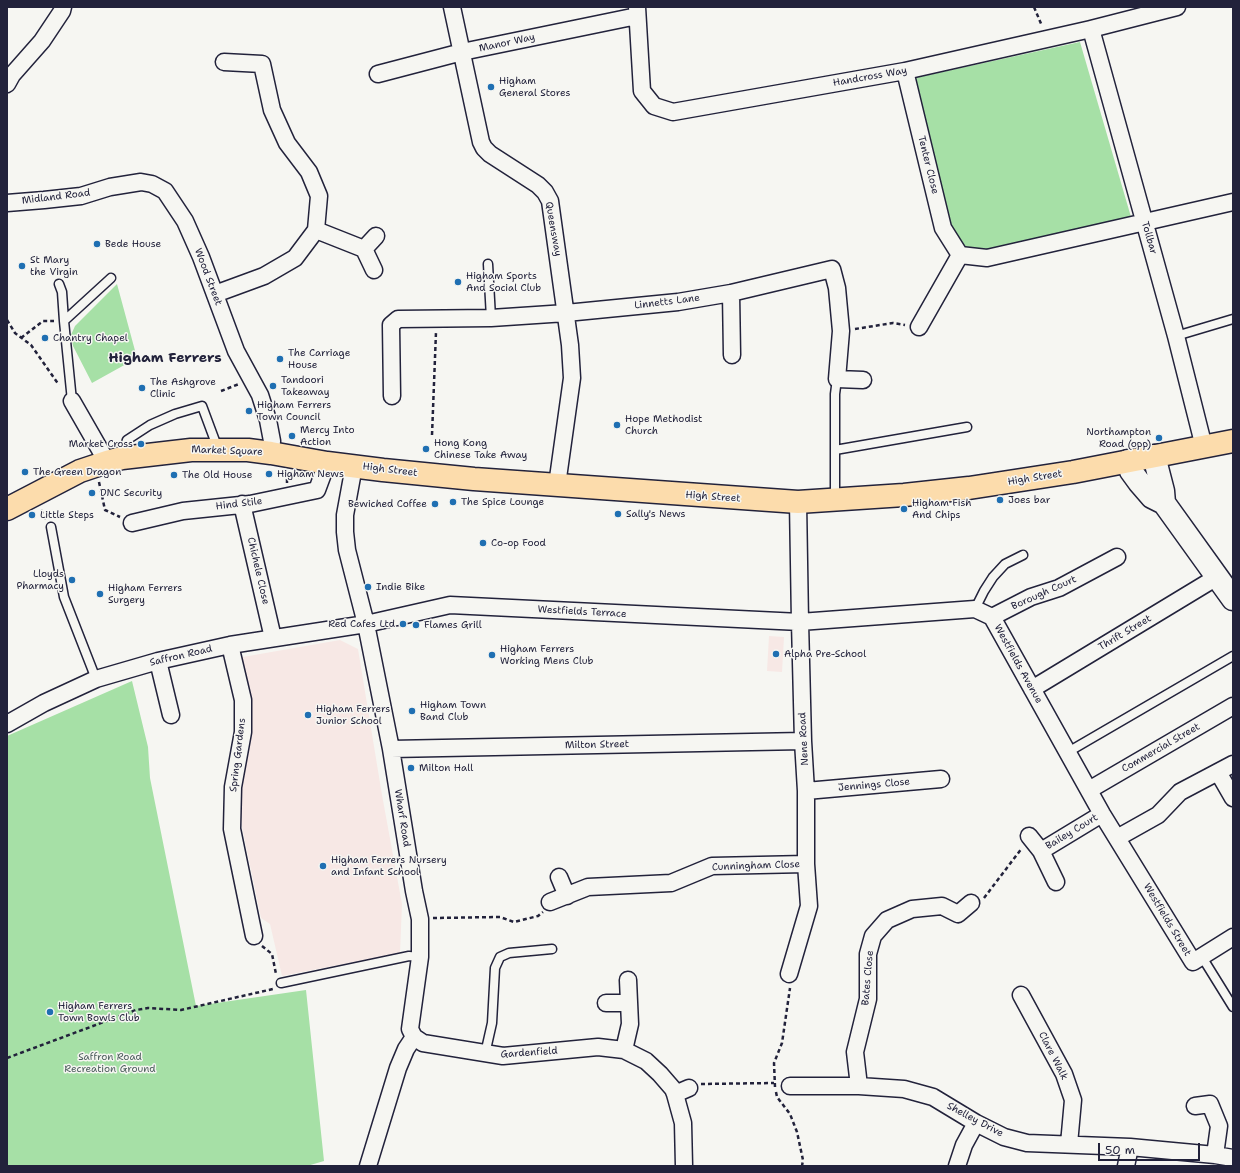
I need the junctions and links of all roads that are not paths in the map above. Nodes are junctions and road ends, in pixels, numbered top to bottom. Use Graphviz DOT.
graph roads {
  1 [pos="63,7"];
  2 [pos="452,7"];
  3 [pos="1177,7"];
  4 [pos="637,12"];
  5 [pos="1091,29"];
  6 [pos="462,52"];
  7 [pos="224,62"];
  8 [pos="905,72"];
  9 [pos="378,74"];
  10 [pos="9,77"];
  11 [pos="152,184"];
  12 [pos="7,202"];
  13 [pos="1233,202"];
  14 [pos="1145,223"];
  15 [pos="316,230"];
  16 [pos="376,236"];
  17 [pos="364,249"];
  18 [pos="960,255"];
  19 [pos="488,264"];
  20 [pos="374,270"];
  21 [pos="111,278"];
  22 [pos="59,284"];
  23 [pos="731,293"];
  24 [pos="215,294"];
  25 [pos="566,313"];
  26 [pos="491,318"];
  27 [pos="1233,319"];
  28 [pos="64,321"];
  29 [pos="919,327"];
  30 [pos="1176,336"];
  31 [pos="732,355"];
  32 [pos="252,379"];
  33 [pos="837,379"];
  34 [pos="863,380"];
  35 [pos="392,396"];
  36 [pos="72,401"];
  37 [pos="967,427"];
  38 [pos="1233,441"];
  39 [pos="1204,447"];
  40 [pos="218,450"];
  41 [pos="835,450"];
  42 [pos="278,454"];
  43 [pos="1154,456"];
  44 [pos="1128,461"];
  45 [pos="108,462"];
  46 [pos="327,463"];
  47 [pos="354,466"];
  48 [pos="557,486"];
  49 [pos="835,501"];
  50 [pos="798,502"];
  51 [pos="1164,503"];
  52 [pos="242,504"];
  53 [pos="7,509"];
  54 [pos="132,523"];
  55 [pos="51,527"];
  56 [pos="1023,555"];
  57 [pos="1117,557"];
  58 [pos="1217,577"];
  59 [pos="1233,599"];
  60 [pos="975,609"];
  61 [pos="992,617"];
  62 [pos="800,622"];
  63 [pos="366,624"];
  64 [pos="273,638"];
  65 [pos="230,645"];
  66 [pos="1233,656"];
  67 [pos="158,661"];
  68 [pos="96,679"];
  69 [pos="1032,689"];
  70 [pos="1233,706"];
  71 [pos="171,715"];
  72 [pos="7,724"];
  73 [pos="803,741"];
  74 [pos="391,749"];
  75 [pos="1068,752"];
  76 [pos="1233,764"];
  77 [pos="1218,772"];
  78 [pos="942,779"];
  79 [pos="806,790"];
  80 [pos="1089,790"];
  81 [pos="1233,798"];
  82 [pos="1102,814"];
  83 [pos="1117,838"];
  84 [pos="806,864"];
  85 [pos="559,877"];
  86 [pos="1056,882"];
  87 [pos="567,896"];
  88 [pos="550,902"];
  89 [pos="971,902"];
  90 [pos="254,936"];
  91 [pos="1233,937"];
  92 [pos="552,949"];
  93 [pos="420,957"];
  94 [pos="1202,957"];
  95 [pos="789,974"];
  96 [pos="628,980"];
  97 [pos="280,983"];
  98 [pos="1021,995"];
  99 [pos="606,1003"];
  100 [pos="629,1003"];
  101 [pos="1233,1007"];
  102 [pos="414,1037"];
  103 [pos="624,1050"];
  104 [pos="485,1054"];
  105 [pos="790,1086"];
  106 [pos="859,1086"];
  107 [pos="1195,1106"];
  108 [pos="976,1123"];
  109 [pos="1069,1144"];
  110 [pos="1130,1147"];
  111 [pos="1215,1155"];
  112 [pos="1233,1158"];
  113 [pos="685,1160"];
  114 [pos="368,1166"];
  115 [pos="957,1166"];
  116 [pos="1126,1166"];
  1 -- 10 [label="street"];
  2 -- 6 [label="street, Queensway"];
  3 -- 5 [label="street, Handcross Way"];
  4 -- 6 [label="street, Manor Way"];
  4 -- 8 [label="street, Handcross Way"];
  5 -- 8 [label="street, Handcross Way"];
  5 -- 14 [label="street, Tollbar"];
  6 -- 9 [label="street, Manor Way"];
  6 -- 25 [label="street, Queensway"];
  7 -- 15 [label="street"];
  8 -- 18 [label="street, Tenter Close"];
  11 -- 12 [label="street, Midland Road"];
  11 -- 24 [label="street, Wood Street"];
  13 -- 14 [label="street"];
  14 -- 18 [label="street"];
  14 -- 30 [label="street, Tollbar"];
  15 -- 17 [label="street"];
  15 -- 24 [label="street"];
  16 -- 17 [label="street"];
  17 -- 20 [label="street"];
  18 -- 29 [label="street"];
  19 -- 26 [label="lane"];
  21 -- 28 [label="lane"];
  22 -- 28 [label="lane"];
  23 -- 25 [label="street, Linnetts Lane"];
  23 -- 31 [label="street"];
  23 -- 33 [label="street, Linnetts Lane"];
  24 -- 32 [label="street, Wood Street"];
  25 -- 26 [label="street, Linnetts Lane"];
  25 -- 48 [label="street, Queensway"];
  26 -- 35 [label="street, Linnetts Lane"];
  27 -- 30 [label="lane"];
  28 -- 36 [label="lane"];
  30 -- 39 [label="street, Tollbar"];
  32 -- 42 [label="street, Market Square"];
  33 -- 34 [label="street"];
  33 -- 41 [label="lane, Linnetts Lane"];
  36 -- 45 [label="street"];
  37 -- 41 [label="lane"];
  38 -- 39 [label="main road, High Street"];
  39 -- 43 [label="main road, High Street"];
  40 -- 42 [label="main road, Market Square"];
  40 -- 45 [label="main road, Market Square"];
  40 -- 45 [label="lane"];
  41 -- 49 [label="lane, Linnetts Lane"];
  42 -- 46 [label="main road, High Street"];
  43 -- 44 [label="main road, High Street"];
  43 -- 51 [label="main road"];
  44 -- 49 [label="main road, High Street"];
  44 -- 51 [label="main road"];
  45 -- 53 [label="main road, Market Square"];
  46 -- 47 [label="main road, High Street"];
  46 -- 52 [label="street, Hind Stile"];
  47 -- 48 [label="main road, High Street"];
  47 -- 63 [label="street, Wharf Road"];
  48 -- 50 [label="main road, High Street"];
  49 -- 50 [label="main road, High Street"];
  50 -- 62 [label="street, Nene Road"];
  51 -- 58 [label="main road"];
  52 -- 54 [label="street, Hind Stile"];
  52 -- 64 [label="street, Chichele Close"];
  55 -- 68 [label="lane"];
  56 -- 60 [label="lane"];
  57 -- 61 [label="street, Borough Court"];
  58 -- 59 [label="main road"];
  58 -- 69 [label="street, Thrift Street"];
  60 -- 61 [label="street, Westfields Avenue"];
  60 -- 62 [label="street, Westfields Avenue"];
  61 -- 69 [label="street, Westfields Avenue"];
  62 -- 63 [label="street, Westfields Terrace"];
  62 -- 73 [label="street, Nene Road"];
  63 -- 64 [label="street, Saffron Road"];
  63 -- 74 [label="street, Wharf Road"];
  64 -- 65 [label="street, Saffron Road"];
  65 -- 67 [label="street, Saffron Road"];
  65 -- 90 [label="street, Spring Gardens"];
  66 -- 75 [label="lane"];
  67 -- 68 [label="street, Saffron Road"];
  67 -- 71 [label="street"];
  68 -- 72 [label="street, Saffron Road"];
  69 -- 75 [label="street, Westfields Avenue"];
  70 -- 80 [label="street, Commercial Street"];
  73 -- 74 [label="street, Milton Street"];
  73 -- 79 [label="street, Nene Road"];
  74 -- 93 [label="street, Wharf Road"];
  75 -- 80 [label="street, Westfields Avenue"];
  76 -- 77 [label="street"];
  77 -- 81 [label="street"];
  77 -- 83 [label="street"];
  78 -- 79 [label="street, Jennings Close"];
  79 -- 84 [label="street, Nene Road"];
  80 -- 82 [label="street, Westfields Avenue"];
  82 -- 83 [label="street, Westfields Avenue"];
  82 -- 86 [label="street, Bailey Court"];
  83 -- 94 [label="street, Westfields Street"];
  84 -- 87 [label="street, Cunningham Close"];
  84 -- 95 [label="street, Nene Road"];
  85 -- 87 [label="street"];
  87 -- 88 [label="street, Cunningham Close"];
  89 -- 106 [label="street, Bates Close"];
  91 -- 94 [label="street, Westfields Street"];
  92 -- 104 [label="lane"];
  93 -- 97 [label="lane"];
  93 -- 102 [label="street, Wharf Road"];
  94 -- 101 [label="lane"];
  96 -- 100 [label="street"];
  98 -- 109 [label="street, Clare Walk"];
  99 -- 100 [label="street"];
  100 -- 103 [label="street"];
  102 -- 104 [label="street, Gardenfield"];
  102 -- 114 [label="street"];
  103 -- 104 [label="street, Gardenfield"];
  103 -- 113 [label="street, Gardenfield"];
  105 -- 106 [label="street, Shelley Drive"];
  106 -- 108 [label="street, Shelley Drive"];
  107 -- 111 [label="street"];
  108 -- 109 [label="street, Shelley Drive"];
  108 -- 115 [label="street"];
  109 -- 110 [label="street, Shelley Drive"];
  110 -- 111 [label="street, Shelley Drive"];
  110 -- 116 [label="street"];
  111 -- 112 [label="street, Shelley Drive"];
}
